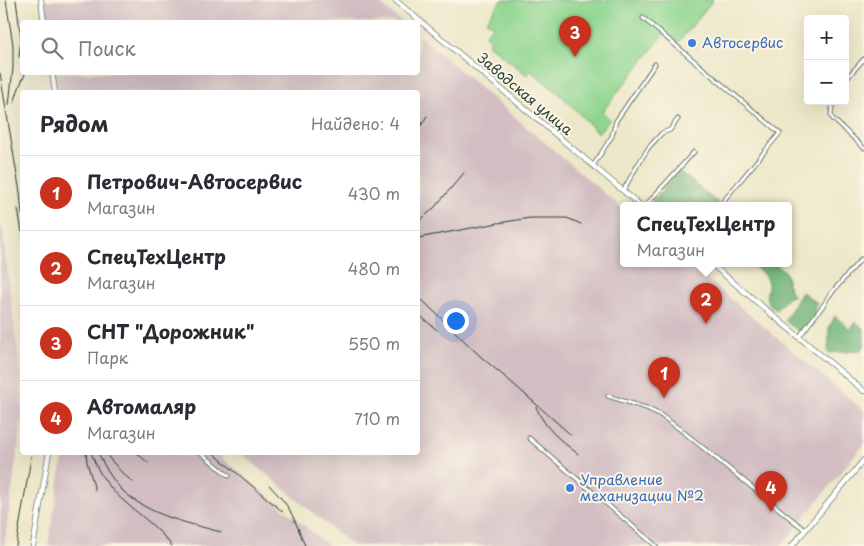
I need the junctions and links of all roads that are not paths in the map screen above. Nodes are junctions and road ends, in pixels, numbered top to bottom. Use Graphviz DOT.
graph roads {
  1 [pos="41,0"];
  2 [pos="394,0"];
  3 [pos="643,18"];
  4 [pos="44,20"];
  5 [pos="418,20"];
  6 [pos="420,22"];
  7 [pos="864,59"];
  8 [pos="656,64"];
  9 [pos="52,75"];
  10 [pos="849,76"];
  11 [pos="55,90"];
  12 [pos="832,105"];
  13 [pos="678,119"];
  14 [pos="864,148"];
  15 [pos="694,152"];
  16 [pos="593,166"];
  17 [pos="623,191"];
  18 [pos="636,202"];
  19 [pos="649,202"];
  20 [pos="722,202"];
  21 [pos="861,259"];
  22 [pos="715,267"];
  23 [pos="799,337"];
  24 [pos="864,390"];
  25 [pos="608,396"];
  26 [pos="529,438"];
  27 [pos="49,455"];
  28 [pos="204,455"];
  29 [pos="864,460"];
  30 [pos="229,476"];
  31 [pos="805,530"];
  32 [pos="34,546"];
  33 [pos="656,546"];
  34 [pos="792,546"];
  1 -- 4 [label="main road"];
  2 -- 5 [label="main road, Заводская улица"];
  3 -- 20 [label="street"];
  6 -- 16 [label="main road, Заводская улица"];
  7 -- 10 [label="street"];
  8 -- 16 [label="street"];
  9 -- 11 [label="main road"];
  12 -- 14 [label="street"];
  13 -- 17 [label="street"];
  15 -- 19 [label="street"];
  16 -- 17 [label="main road, Заводская улица"];
  17 -- 18 [label="main road, Заводская улица"];
  21 -- 23 [label="street"];
  22 -- 23 [label="main road"];
  23 -- 24 [label="main road"];
  25 -- 31 [label="street"];
  26 -- 33 [label="street"];
  27 -- 32 [label="main road"];
  28 -- 30 [label="street"];
  29 -- 31 [label="main road"];
  31 -- 34 [label="main road"];
}
